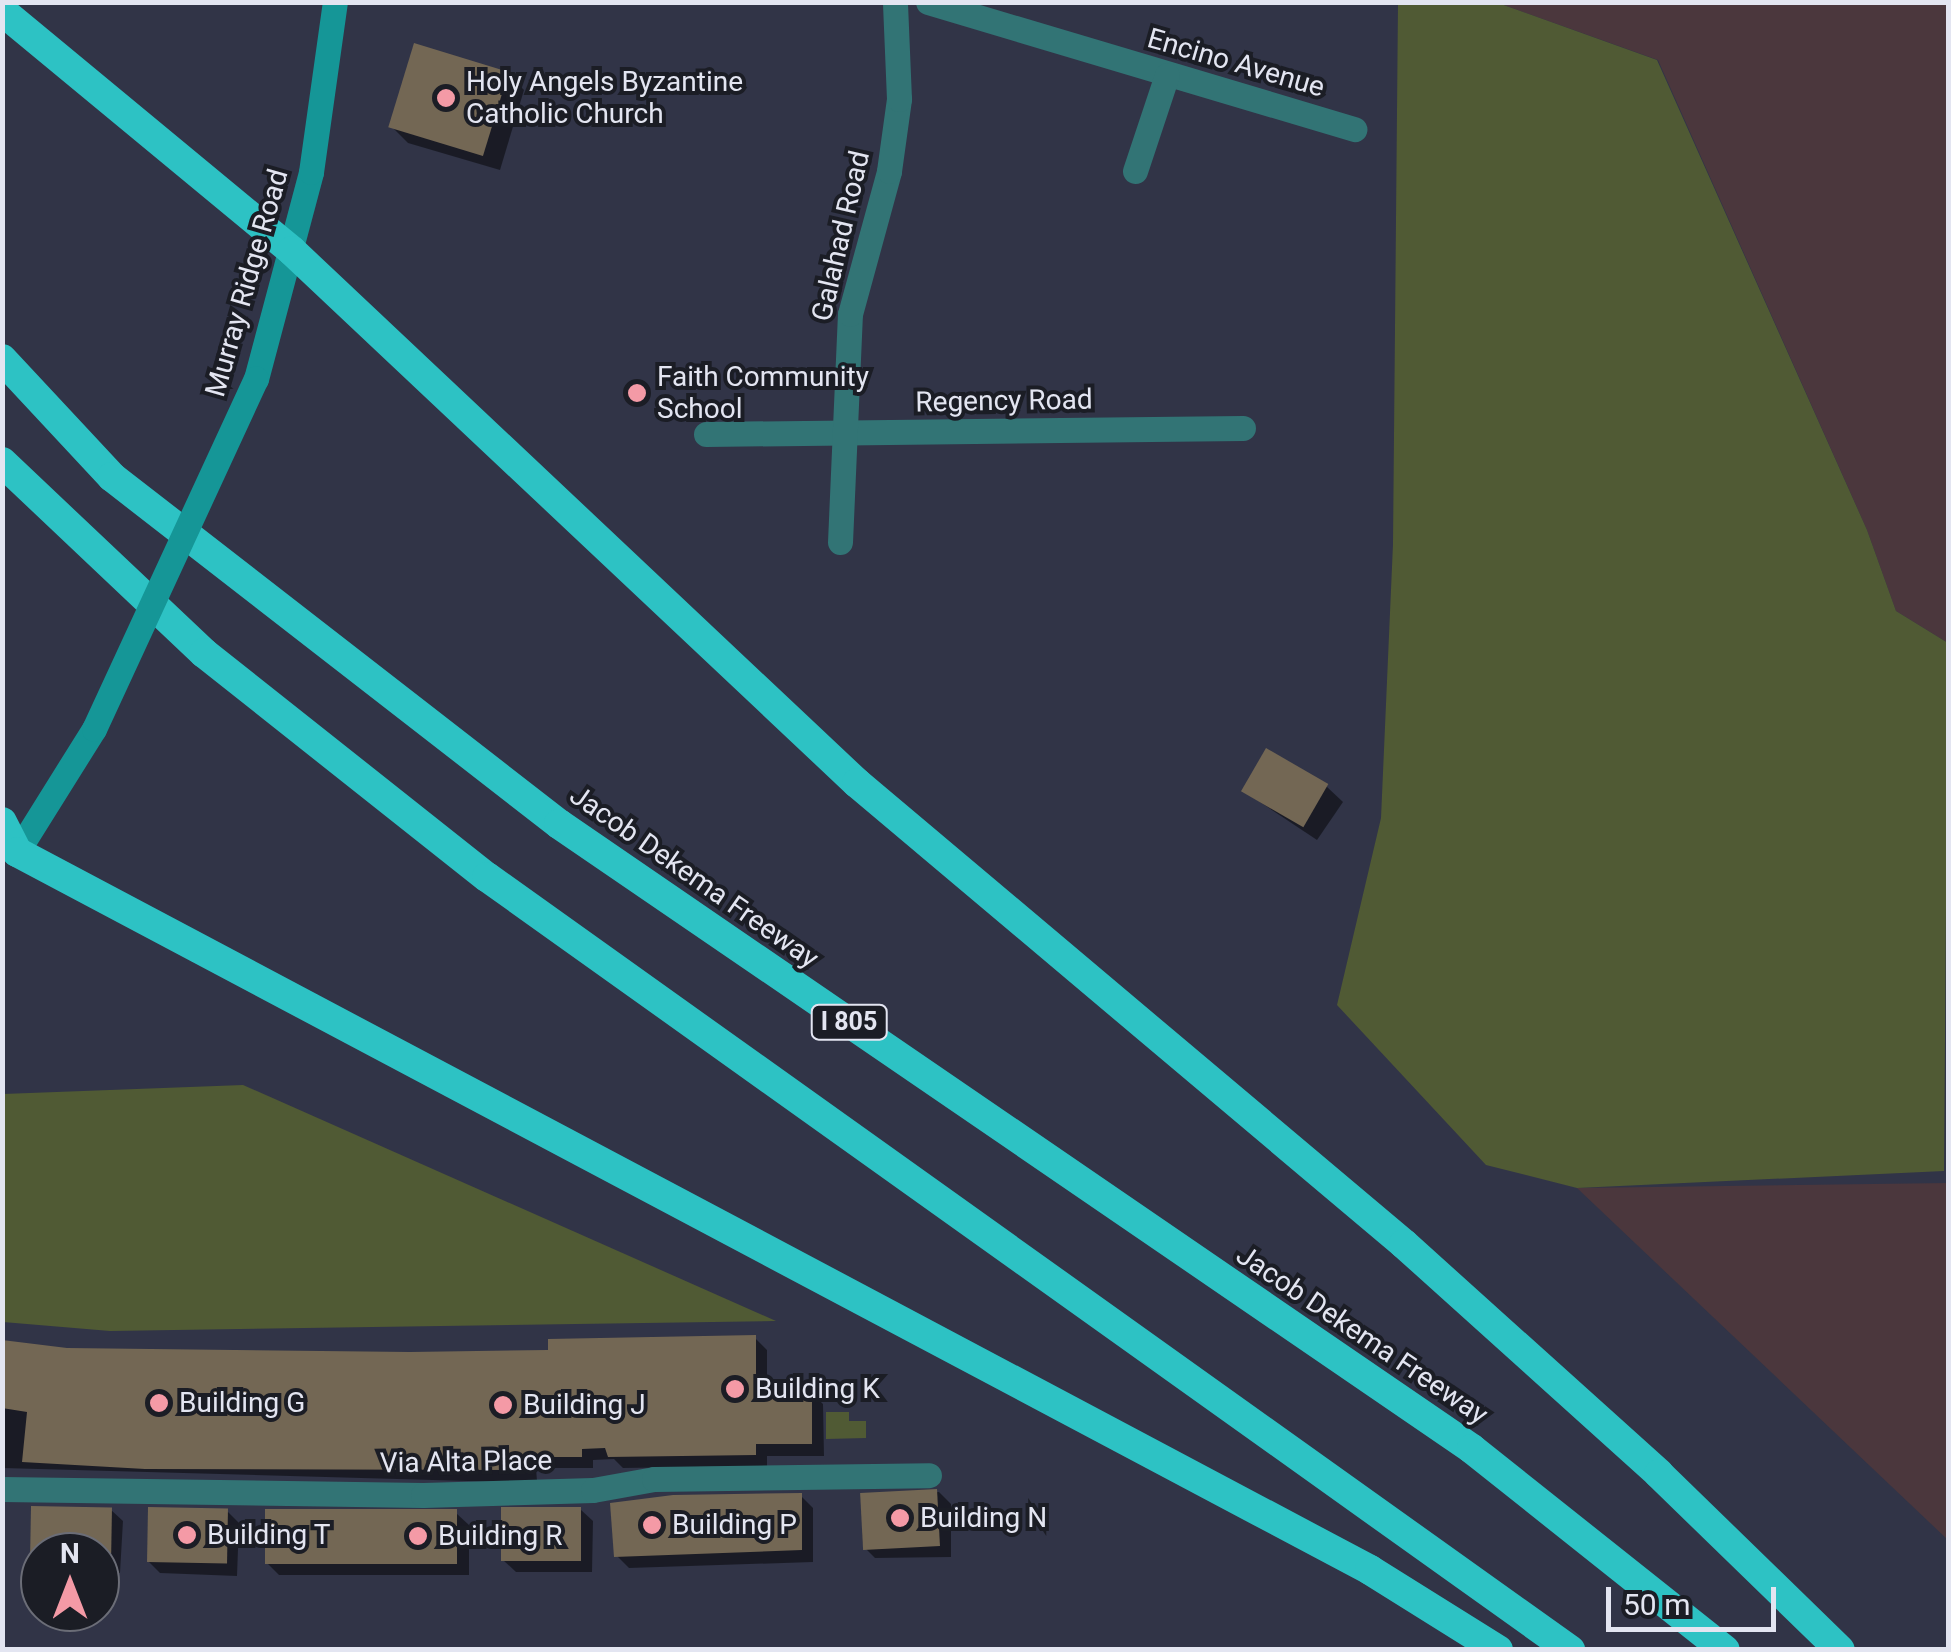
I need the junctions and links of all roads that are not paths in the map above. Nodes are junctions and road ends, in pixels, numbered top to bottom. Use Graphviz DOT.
graph roads {
  1 [pos="335,2"];
  2 [pos="895,2"];
  3 [pos="928,2"];
  4 [pos="2,11"];
  5 [pos="1167,75"];
  6 [pos="1355,129"];
  7 [pos="1135,171"];
  8 [pos="292,251"];
  9 [pos="2,359"];
  10 [pos="1243,428"];
  11 [pos="840,433"];
  12 [pos="706,434"];
  13 [pos="2,462"];
  14 [pos="840,542"];
  15 [pos="2,822"];
  16 [pos="17,852"];
  17 [pos="929,1475"];
  18 [pos="2,1489"];
  19 [pos="1498,1650"];
  20 [pos="1570,1650"];
  21 [pos="1725,1650"];
  22 [pos="1840,1650"];
  1 -- 8 [label="main road, Murray Ridge Road"];
  2 -- 11 [label="street, Galahad Road"];
  3 -- 5 [label="street, Encino Avenue"];
  4 -- 8 [label="highway"];
  5 -- 6 [label="street, Encino Avenue"];
  5 -- 7 [label="street"];
  8 -- 16 [label="main road, Murray Ridge Road, bridge"];
  8 -- 22 [label="highway"];
  9 -- 21 [label="highway, Jacob Dekema Freeway / I 805"];
  10 -- 11 [label="street, Regency Road"];
  11 -- 12 [label="street, Regency Road"];
  11 -- 14 [label="street, Galahad Road"];
  13 -- 20 [label="highway"];
  15 -- 16 [label="highway"];
  16 -- 19 [label="highway"];
  17 -- 18 [label="street, Via Alta Place"];
}
